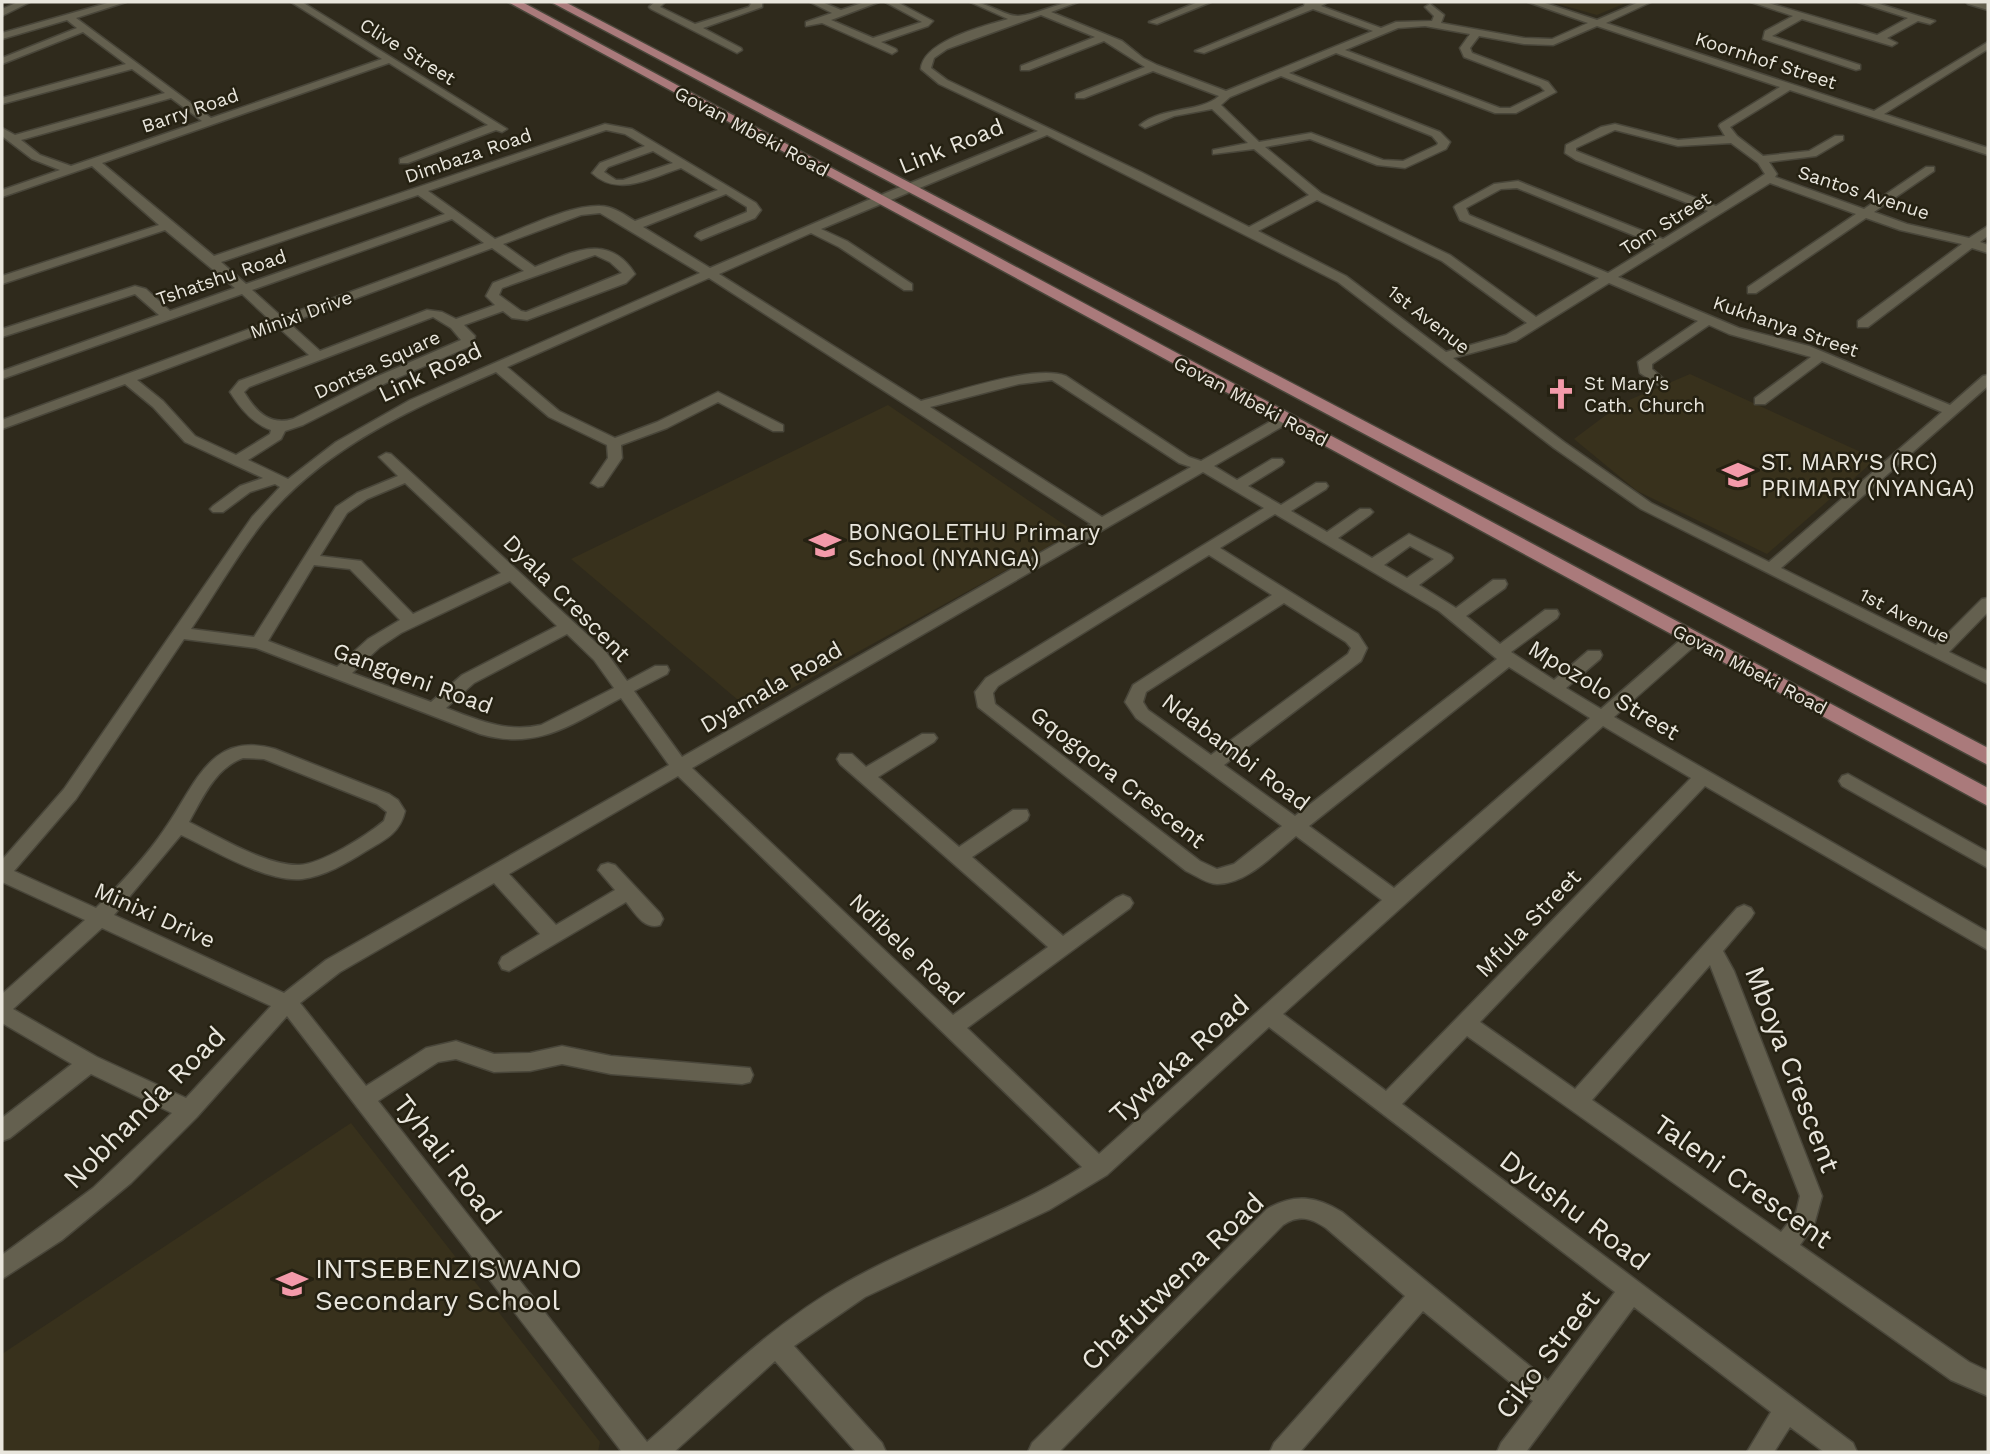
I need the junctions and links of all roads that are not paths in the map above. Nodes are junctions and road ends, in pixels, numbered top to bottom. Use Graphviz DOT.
graph roads {
  1 [pos="25,2"];
  2 [pos="121,2"];
  3 [pos="296,2"];
  4 [pos="514,2"];
  5 [pos="557,2"];
  6 [pos="660,2"];
  7 [pos="757,2"];
  8 [pos="815,2"];
  9 [pos="874,2"];
  10 [pos="890,2"];
  11 [pos="922,2"];
  12 [pos="975,2"];
  13 [pos="1073,2"];
  14 [pos="1206,2"];
  15 [pos="1301,2"];
  16 [pos="1323,2"];
  17 [pos="1532,2"];
  18 [pos="1646,2"];
  19 [pos="1756,2"];
  20 [pos="1863,2"];
  21 [pos="1971,2"];
  22 [pos="1312,6"];
  23 [pos="1988,6"];
  24 [pos="1430,7"];
  25 [pos="906,9"];
  26 [pos="689,11"];
  27 [pos="1043,12"];
  28 [pos="2,13"];
  29 [pos="840,13"];
  30 [pos="671,16"];
  31 [pos="893,16"];
  32 [pos="1800,16"];
  33 [pos="69,17"];
  34 [pos="1167,17"];
  35 [pos="1917,18"];
  36 [pos="822,19"];
  37 [pos="1018,20"];
  38 [pos="1930,21"];
  39 [pos="1154,22"];
  40 [pos="1183,23"];
  41 [pos="1597,23"];
  42 [pos="809,24"];
  43 [pos="1436,24"];
  44 [pos="864,26"];
  45 [pos="694,28"];
  46 [pos="86,29"];
  47 [pos="1379,30"];
  48 [pos="848,31"];
  49 [pos="1477,32"];
  50 [pos="731,33"];
  51 [pos="1211,34"];
  52 [pos="2,36"];
  53 [pos="1104,37"];
  54 [pos="715,38"];
  55 [pos="1878,39"];
  56 [pos="1227,40"];
  57 [pos="872,42"];
  58 [pos="1892,43"];
  59 [pos="1988,45"];
  60 [pos="1334,49"];
  61 [pos="737,50"];
  62 [pos="892,51"];
  63 [pos="1200,51"];
  64 [pos="1969,56"];
  65 [pos="389,60"];
  66 [pos="2,61"];
  67 [pos="1988,62"];
  68 [pos="135,65"];
  69 [pos="1153,67"];
  70 [pos="1856,67"];
  71 [pos="1048,71"];
  72 [pos="1279,72"];
  73 [pos="1077,84"];
  74 [pos="1789,86"];
  75 [pos="1093,91"];
  76 [pos="173,94"];
  77 [pos="1226,95"];
  78 [pos="1080,96"];
  79 [pos="2,101"];
  80 [pos="1215,105"];
  81 [pos="1875,114"];
  82 [pos="1156,120"];
  83 [pos="210,122"];
  84 [pos="1145,125"];
  85 [pos="1172,127"];
  86 [pos="2,131"];
  87 [pos="1045,132"];
  88 [pos="1839,138"];
  89 [pos="14,139"];
  90 [pos="1735,139"];
  91 [pos="1255,145"];
  92 [pos="653,147"];
  93 [pos="1217,152"];
  94 [pos="1988,152"];
  95 [pos="1759,160"];
  96 [pos="404,161"];
  97 [pos="94,162"];
  98 [pos="681,164"];
  99 [pos="1930,169"];
  100 [pos="71,170"];
  101 [pos="1769,179"];
  102 [pos="908,188"];
  103 [pos="419,190"];
  104 [pos="727,190"];
  105 [pos="2,194"];
  106 [pos="1317,195"];
  107 [pos="880,199"];
  108 [pos="1718,211"];
  109 [pos="1864,214"];
  110 [pos="453,215"];
  111 [pos="167,226"];
  112 [pos="634,226"];
  113 [pos="812,229"];
  114 [pos="1988,230"];
  115 [pos="1250,231"];
  116 [pos="97,233"];
  117 [pos="701,236"];
  118 [pos="492,243"];
  119 [pos="1971,243"];
  120 [pos="110,244"];
  121 [pos="1665,244"];
  122 [pos="48,249"];
  123 [pos="1988,249"];
  124 [pos="94,250"];
  125 [pos="61,261"];
  126 [pos="212,261"];
  127 [pos="104,262"];
  128 [pos="44,266"];
  129 [pos="533,272"];
  130 [pos="710,273"];
  131 [pos="5,275"];
  132 [pos="56,278"];
  133 [pos="1608,279"];
  134 [pos="908,287"];
  135 [pos="244,289"];
  136 [pos="1752,290"];
  137 [pos="504,306"];
  138 [pos="168,316"];
  139 [pos="1708,320"];
  140 [pos="280,322"];
  141 [pos="1536,323"];
  142 [pos="455,324"];
  143 [pos="1863,324"];
  144 [pos="2,333"];
  145 [pos="317,355"];
  146 [pos="1444,356"];
  147 [pos="1821,356"];
  148 [pos="496,366"];
  149 [pos="2,375"];
  150 [pos="127,379"];
  151 [pos="1988,379"];
  152 [pos="1660,382"];
  153 [pos="1760,401"];
  154 [pos="919,406"];
  155 [pos="1951,411"];
  156 [pos="1285,419"];
  157 [pos="2,425"];
  158 [pos="279,428"];
  159 [pos="778,428"];
  160 [pos="614,443"];
  161 [pos="386,457"];
  162 [pos="238,460"];
  163 [pos="1277,462"];
  164 [pos="1205,467"];
  165 [pos="407,477"];
  166 [pos="272,480"];
  167 [pos="598,483"];
  168 [pos="289,485"];
  169 [pos="1237,486"];
  170 [pos="1321,486"];
  171 [pos="218,509"];
  172 [pos="1277,510"];
  173 [pos="1365,512"];
  174 [pos="1102,524"];
  175 [pos="1327,539"];
  176 [pos="1208,548"];
  177 [pos="310,560"];
  178 [pos="1373,565"];
  179 [pos="1770,569"];
  180 [pos="512,574"];
  181 [pos="1499,584"];
  182 [pos="1408,585"];
  183 [pos="1284,595"];
  184 [pos="1988,603"];
  185 [pos="1552,614"];
  186 [pos="1457,615"];
  187 [pos="410,621"];
  188 [pos="568,627"];
  189 [pos="179,633"];
  190 [pos="1693,638"];
  191 [pos="258,643"];
  192 [pos="1938,653"];
  193 [pos="1594,654"];
  194 [pos="1504,655"];
  195 [pos="661,670"];
  196 [pos="339,675"];
  197 [pos="1988,678"];
  198 [pos="1555,688"];
  199 [pos="625,690"];
  200 [pos="433,710"];
  201 [pos="1601,717"];
  202 [pos="928,738"];
  203 [pos="1988,757"];
  204 [pos="846,759"];
  205 [pos="1212,764"];
  206 [pos="679,766"];
  207 [pos="865,776"];
  208 [pos="1704,776"];
  209 [pos="1848,781"];
  210 [pos="1988,798"];
  211 [pos="1020,815"];
  212 [pos="179,826"];
  213 [pos="1296,827"];
  214 [pos="958,857"];
  215 [pos="1988,861"];
  216 [pos="608,870"];
  217 [pos="495,872"];
  218 [pos="2,873"];
  219 [pos="627,892"];
  220 [pos="1395,899"];
  221 [pos="1123,903"];
  222 [pos="1744,913"];
  223 [pos="101,917"];
  224 [pos="653,919"];
  225 [pos="554,936"];
  226 [pos="1988,942"];
  227 [pos="1061,946"];
  228 [pos="1712,950"];
  229 [pos="509,963"];
  230 [pos="286,1004"];
  231 [pos="2,1006"];
  232 [pos="2,1013"];
  233 [pos="1269,1015"];
  234 [pos="1465,1023"];
  235 [pos="953,1027"];
  236 [pos="89,1063"];
  237 [pos="742,1075"];
  238 [pos="364,1099"];
  239 [pos="1578,1101"];
  240 [pos="1388,1104"];
  241 [pos="190,1110"];
  242 [pos="2,1131"];
  243 [pos="1099,1168"];
  244 [pos="1785,1246"];
  245 [pos="2,1268"];
  246 [pos="1631,1291"];
  247 [pos="1422,1295"];
  248 [pos="777,1345"];
  249 [pos="1988,1384"];
  250 [pos="1550,1399"];
  251 [pos="1787,1409"];
  252 [pos="638,1452"];
  253 [pos="655,1452"];
  254 [pos="873,1452"];
  255 [pos="1041,1452"];
  256 [pos="1283,1452"];
  257 [pos="1510,1452"];
  258 [pos="1760,1452"];
  259 [pos="1844,1452"];
  1 -- 28 [label="street"];
  2 -- 33 [label="street"];
  3 -- 65 [label="street, Clive Street"];
  4 -- 107 [label="main road, Govan Mbeki Road"];
  5 -- 102 [label="main road, Govan Mbeki Road"];
  6 -- 30 [label="street"];
  7 -- 45 [label="street"];
  8 -- 29 [label="street"];
  9 -- 29 [label="street"];
  10 -- 25 [label="street"];
  11 -- 25 [label="street"];
  12 -- 37 [label="street"];
  13 -- 27 [label="street"];
  14 -- 34 [label="street"];
  15 -- 22 [label="street"];
  16 -- 22 [label="street"];
  17 -- 41 [label="street, Koornhof Street"];
  18 -- 41 [label="street"];
  19 -- 32 [label="street"];
  20 -- 35 [label="street"];
  21 -- 23 [label="street"];
  22 -- 47 [label="street"];
  22 -- 56 [label="street"];
  24 -- 43 [label="street"];
  25 -- 31 [label="street"];
  25 -- 57 [label="street"];
  26 -- 30 [label="street"];
  27 -- 37 [label="street"];
  27 -- 53 [label="street"];
  29 -- 36 [label="street"];
  30 -- 45 [label="street"];
  32 -- 55 [label="street"];
  32 -- 70 [label="street"];
  33 -- 46 [label="street"];
  33 -- 52 [label="street"];
  34 -- 39 [label="street"];
  34 -- 40 [label="street"];
  35 -- 38 [label="street"];
  35 -- 55 [label="street"];
  36 -- 42 [label="street"];
  36 -- 48 [label="street"];
  37 -- 87 [label="street, 1st Avenue"];
  41 -- 49 [label="street"];
  41 -- 74 [label="street, Koornhof Street"];
  43 -- 47 [label="street"];
  43 -- 49 [label="street"];
  44 -- 48 [label="street"];
  45 -- 54 [label="street"];
  46 -- 66 [label="street"];
  46 -- 68 [label="street"];
  47 -- 60 [label="street"];
  48 -- 57 [label="street"];
  49 -- 60 [label="street"];
  50 -- 54 [label="street"];
  51 -- 56 [label="street"];
  53 -- 69 [label="street"];
  53 -- 71 [label="street"];
  54 -- 61 [label="street"];
  55 -- 58 [label="street"];
  56 -- 63 [label="street"];
  57 -- 62 [label="street"];
  59 -- 64 [label="street"];
  60 -- 72 [label="street"];
  64 -- 67 [label="street"];
  64 -- 81 [label="street"];
  65 -- 83 [label="street, Barry Road"];
  65 -- 96 [label="street, Clive Street"];
  68 -- 76 [label="street"];
  68 -- 79 [label="street"];
  69 -- 75 [label="street"];
  69 -- 77 [label="street"];
  72 -- 77 [label="street"];
  72 -- 91 [label="street"];
  73 -- 75 [label="street"];
  74 -- 81 [label="street, Koornhof Street"];
  74 -- 90 [label="street"];
  75 -- 78 [label="street"];
  76 -- 83 [label="street"];
  76 -- 89 [label="street"];
  77 -- 80 [label="street"];
  80 -- 82 [label="street"];
  80 -- 91 [label="street"];
  81 -- 94 [label="street, Koornhof Street"];
  82 -- 84 [label="street"];
  82 -- 85 [label="street"];
  83 -- 97 [label="street, Barry Road"];
  86 -- 89 [label="street"];
  87 -- 102 [label="street, Link Road"];
  87 -- 115 [label="street, 1st Avenue"];
  88 -- 95 [label="street"];
  89 -- 100 [label="street"];
  90 -- 95 [label="street"];
  90 -- 108 [label="street"];
  91 -- 93 [label="street"];
  91 -- 106 [label="street"];
  92 -- 98 [label="street, Dimbaza Road"];
  92 -- 98 [label="street"];
  92 -- 103 [label="street, Dimbaza Road"];
  95 -- 101 [label="street"];
  97 -- 100 [label="street, Barry Road"];
  97 -- 111 [label="street"];
  98 -- 104 [label="street, Dimbaza Road"];
  99 -- 109 [label="street"];
  100 -- 105 [label="street, Barry Road"];
  101 -- 108 [label="street, Tom Street"];
  101 -- 109 [label="street, Santos Avenue"];
  102 -- 107 [label="street, Link Road"];
  102 -- 203 [label="main road, Govan Mbeki Road"];
  103 -- 110 [label="street"];
  103 -- 126 [label="street, Dimbaza Road"];
  104 -- 112 [label="street"];
  104 -- 117 [label="street, Dimbaza Road"];
  106 -- 115 [label="street"];
  106 -- 141 [label="street"];
  107 -- 113 [label="street, Link Road"];
  107 -- 156 [label="main road, Govan Mbeki Road"];
  108 -- 121 [label="street, Tom Street"];
  109 -- 119 [label="street, Santos Avenue"];
  109 -- 136 [label="street"];
  110 -- 118 [label="street"];
  110 -- 135 [label="street, Tshatshu Road"];
  111 -- 120 [label="street"];
  111 -- 126 [label="street"];
  112 -- 118 [label="street, Minixi Drive"];
  112 -- 130 [label="street"];
  113 -- 130 [label="street, Link Road"];
  113 -- 134 [label="street"];
  114 -- 119 [label="street"];
  115 -- 146 [label="street, 1st Avenue"];
  116 -- 120 [label="street"];
  118 -- 129 [label="street"];
  118 -- 140 [label="street, Minixi Drive"];
  119 -- 123 [label="street, Santos Avenue"];
  119 -- 143 [label="street"];
  120 -- 124 [label="street"];
  121 -- 133 [label="street, Tom Street"];
  121 -- 133 [label="street, Kukhanya Street"];
  122 -- 125 [label="street"];
  124 -- 125 [label="street"];
  124 -- 127 [label="street"];
  125 -- 128 [label="street"];
  126 -- 135 [label="street"];
  128 -- 131 [label="street"];
  128 -- 132 [label="street"];
  129 -- 137 [label="street"];
  129 -- 137 [label="street"];
  130 -- 148 [label="street, Link Road"];
  130 -- 154 [label="street"];
  133 -- 139 [label="street, Kukhanya Street"];
  133 -- 141 [label="street, Tom Street"];
  135 -- 138 [label="street, Tshatshu Road"];
  135 -- 140 [label="street"];
  137 -- 142 [label="street"];
  138 -- 144 [label="street"];
  138 -- 149 [label="street, Tshatshu Road"];
  139 -- 147 [label="street, Kukhanya Street"];
  139 -- 152 [label="street"];
  140 -- 145 [label="street"];
  140 -- 150 [label="street, Minixi Drive"];
  141 -- 146 [label="street, Tom Street"];
  142 -- 145 [label="street, Dontsa Square"];
  142 -- 158 [label="street, Dontsa Square"];
  145 -- 158 [label="street, Dontsa Square"];
  146 -- 179 [label="street, 1st Avenue"];
  147 -- 153 [label="street"];
  147 -- 155 [label="street, Kukhanya Street"];
  148 -- 160 [label="street"];
  148 -- 168 [label="street, Link Road"];
  150 -- 157 [label="street, Minixi Drive"];
  150 -- 162 [label="street"];
  151 -- 155 [label="street"];
  154 -- 164 [label="street, Mpozolo Street"];
  154 -- 174 [label="street"];
  155 -- 179 [label="street"];
  156 -- 164 [label="street, Dyamala Road"];
  156 -- 190 [label="main road, Govan Mbeki Road"];
  158 -- 162 [label="street"];
  159 -- 160 [label="street"];
  160 -- 167 [label="street"];
  161 -- 165 [label="street, Dyala Crescent"];
  162 -- 166 [label="street"];
  163 -- 169 [label="street"];
  164 -- 169 [label="street, Mpozolo Street"];
  164 -- 174 [label="street, Dyamala Road"];
  165 -- 177 [label="street"];
  165 -- 180 [label="street, Dyala Crescent"];
  166 -- 168 [label="street"];
  166 -- 171 [label="street"];
  168 -- 189 [label="street, Link Road"];
  169 -- 172 [label="street, Mpozolo Street"];
  170 -- 172 [label="street, Gqogqora Crescent"];
  172 -- 175 [label="street, Mpozolo Street"];
  172 -- 176 [label="street, Gqogqora Crescent"];
  173 -- 175 [label="street"];
  174 -- 206 [label="street, Dyamala Road"];
  175 -- 178 [label="street, Mpozolo Street"];
  176 -- 183 [label="street"];
  176 -- 213 [label="street, Gqogqora Crescent"];
  177 -- 187 [label="street"];
  177 -- 191 [label="street"];
  178 -- 182 [label="street, Mpozolo Street"];
  178 -- 182 [label="street"];
  179 -- 192 [label="street, 1st Avenue"];
  180 -- 187 [label="street"];
  180 -- 188 [label="street, Dyala Crescent"];
  181 -- 186 [label="street"];
  182 -- 186 [label="street, Mpozolo Street"];
  183 -- 205 [label="street"];
  183 -- 205 [label="street, Ndabambi Road"];
  184 -- 192 [label="street"];
  185 -- 194 [label="street, Gqogqora Crescent"];
  186 -- 194 [label="street, Mpozolo Street"];
  187 -- 196 [label="street"];
  188 -- 199 [label="street, Dyala Crescent"];
  188 -- 200 [label="street"];
  189 -- 191 [label="street, Gangqeni Road"];
  189 -- 218 [label="street, Link Road"];
  190 -- 201 [label="street, Tywaka Road"];
  190 -- 210 [label="main road, Govan Mbeki Road"];
  191 -- 196 [label="street, Gangqeni Road"];
  192 -- 197 [label="street, 1st Avenue"];
  193 -- 198 [label="street"];
  194 -- 198 [label="street, Mpozolo Street"];
  194 -- 213 [label="street, Gqogqora Crescent"];
  195 -- 199 [label="street, Gangqeni Road"];
  196 -- 200 [label="street, Gangqeni Road"];
  198 -- 201 [label="street, Mpozolo Street"];
  199 -- 200 [label="street, Gangqeni Road"];
  199 -- 206 [label="street, Dyala Crescent"];
  201 -- 208 [label="street, Mpozolo Street"];
  201 -- 220 [label="street, Tywaka Road"];
  202 -- 207 [label="street"];
  204 -- 207 [label="street"];
  205 -- 213 [label="street, Ndabambi Road"];
  206 -- 217 [label="street, Dyamala Road"];
  206 -- 235 [label="street, Ndibele Road"];
  207 -- 214 [label="street"];
  208 -- 226 [label="street, Mpozolo Street"];
  208 -- 234 [label="street, Mfula Street"];
  209 -- 215 [label="street"];
  211 -- 214 [label="street"];
  212 -- 212 [label="street"];
  212 -- 223 [label="street"];
  213 -- 220 [label="street, Ndabambi Road"];
  214 -- 227 [label="street"];
  216 -- 219 [label="street"];
  217 -- 225 [label="street"];
  217 -- 230 [label="street, Dyamala Road"];
  218 -- 223 [label="street, Minixi Drive"];
  219 -- 224 [label="street"];
  219 -- 225 [label="street"];
  220 -- 233 [label="street, Tywaka Road"];
  221 -- 227 [label="street"];
  222 -- 228 [label="street, Mboya Crescent"];
  223 -- 230 [label="street, Minixi Drive"];
  223 -- 231 [label="street"];
  225 -- 229 [label="street"];
  227 -- 235 [label="street"];
  228 -- 239 [label="street, Mboya Crescent"];
  228 -- 244 [label="street, Mboya Crescent"];
  230 -- 238 [label="street, Tyhali Road"];
  230 -- 241 [label="street, Nobhanda Road"];
  232 -- 236 [label="street"];
  233 -- 240 [label="street, Dyushu Road"];
  233 -- 243 [label="street, Tywaka Road"];
  234 -- 239 [label="street, Taleni Crescent"];
  234 -- 240 [label="street, Mfula Street"];
  235 -- 243 [label="street, Ndibele Road"];
  236 -- 241 [label="street"];
  236 -- 242 [label="street"];
  237 -- 238 [label="street"];
  238 -- 252 [label="street, Tyhali Road"];
  239 -- 244 [label="street, Taleni Crescent"];
  240 -- 246 [label="street, Dyushu Road"];
  241 -- 245 [label="street, Nobhanda Road"];
  243 -- 248 [label="street, Tywaka Road"];
  244 -- 249 [label="street, Taleni Crescent"];
  246 -- 250 [label="street, Ciko Street"];
  246 -- 251 [label="street, Dyushu Road"];
  247 -- 250 [label="street, Chafutwena Road"];
  247 -- 255 [label="street, Chafutwena Road"];
  247 -- 256 [label="street"];
  248 -- 253 [label="street, Tywaka Road"];
  248 -- 254 [label="street"];
  250 -- 257 [label="street, Ciko Street"];
  251 -- 258 [label="street"];
  251 -- 259 [label="street, Dyushu Road"];
}
